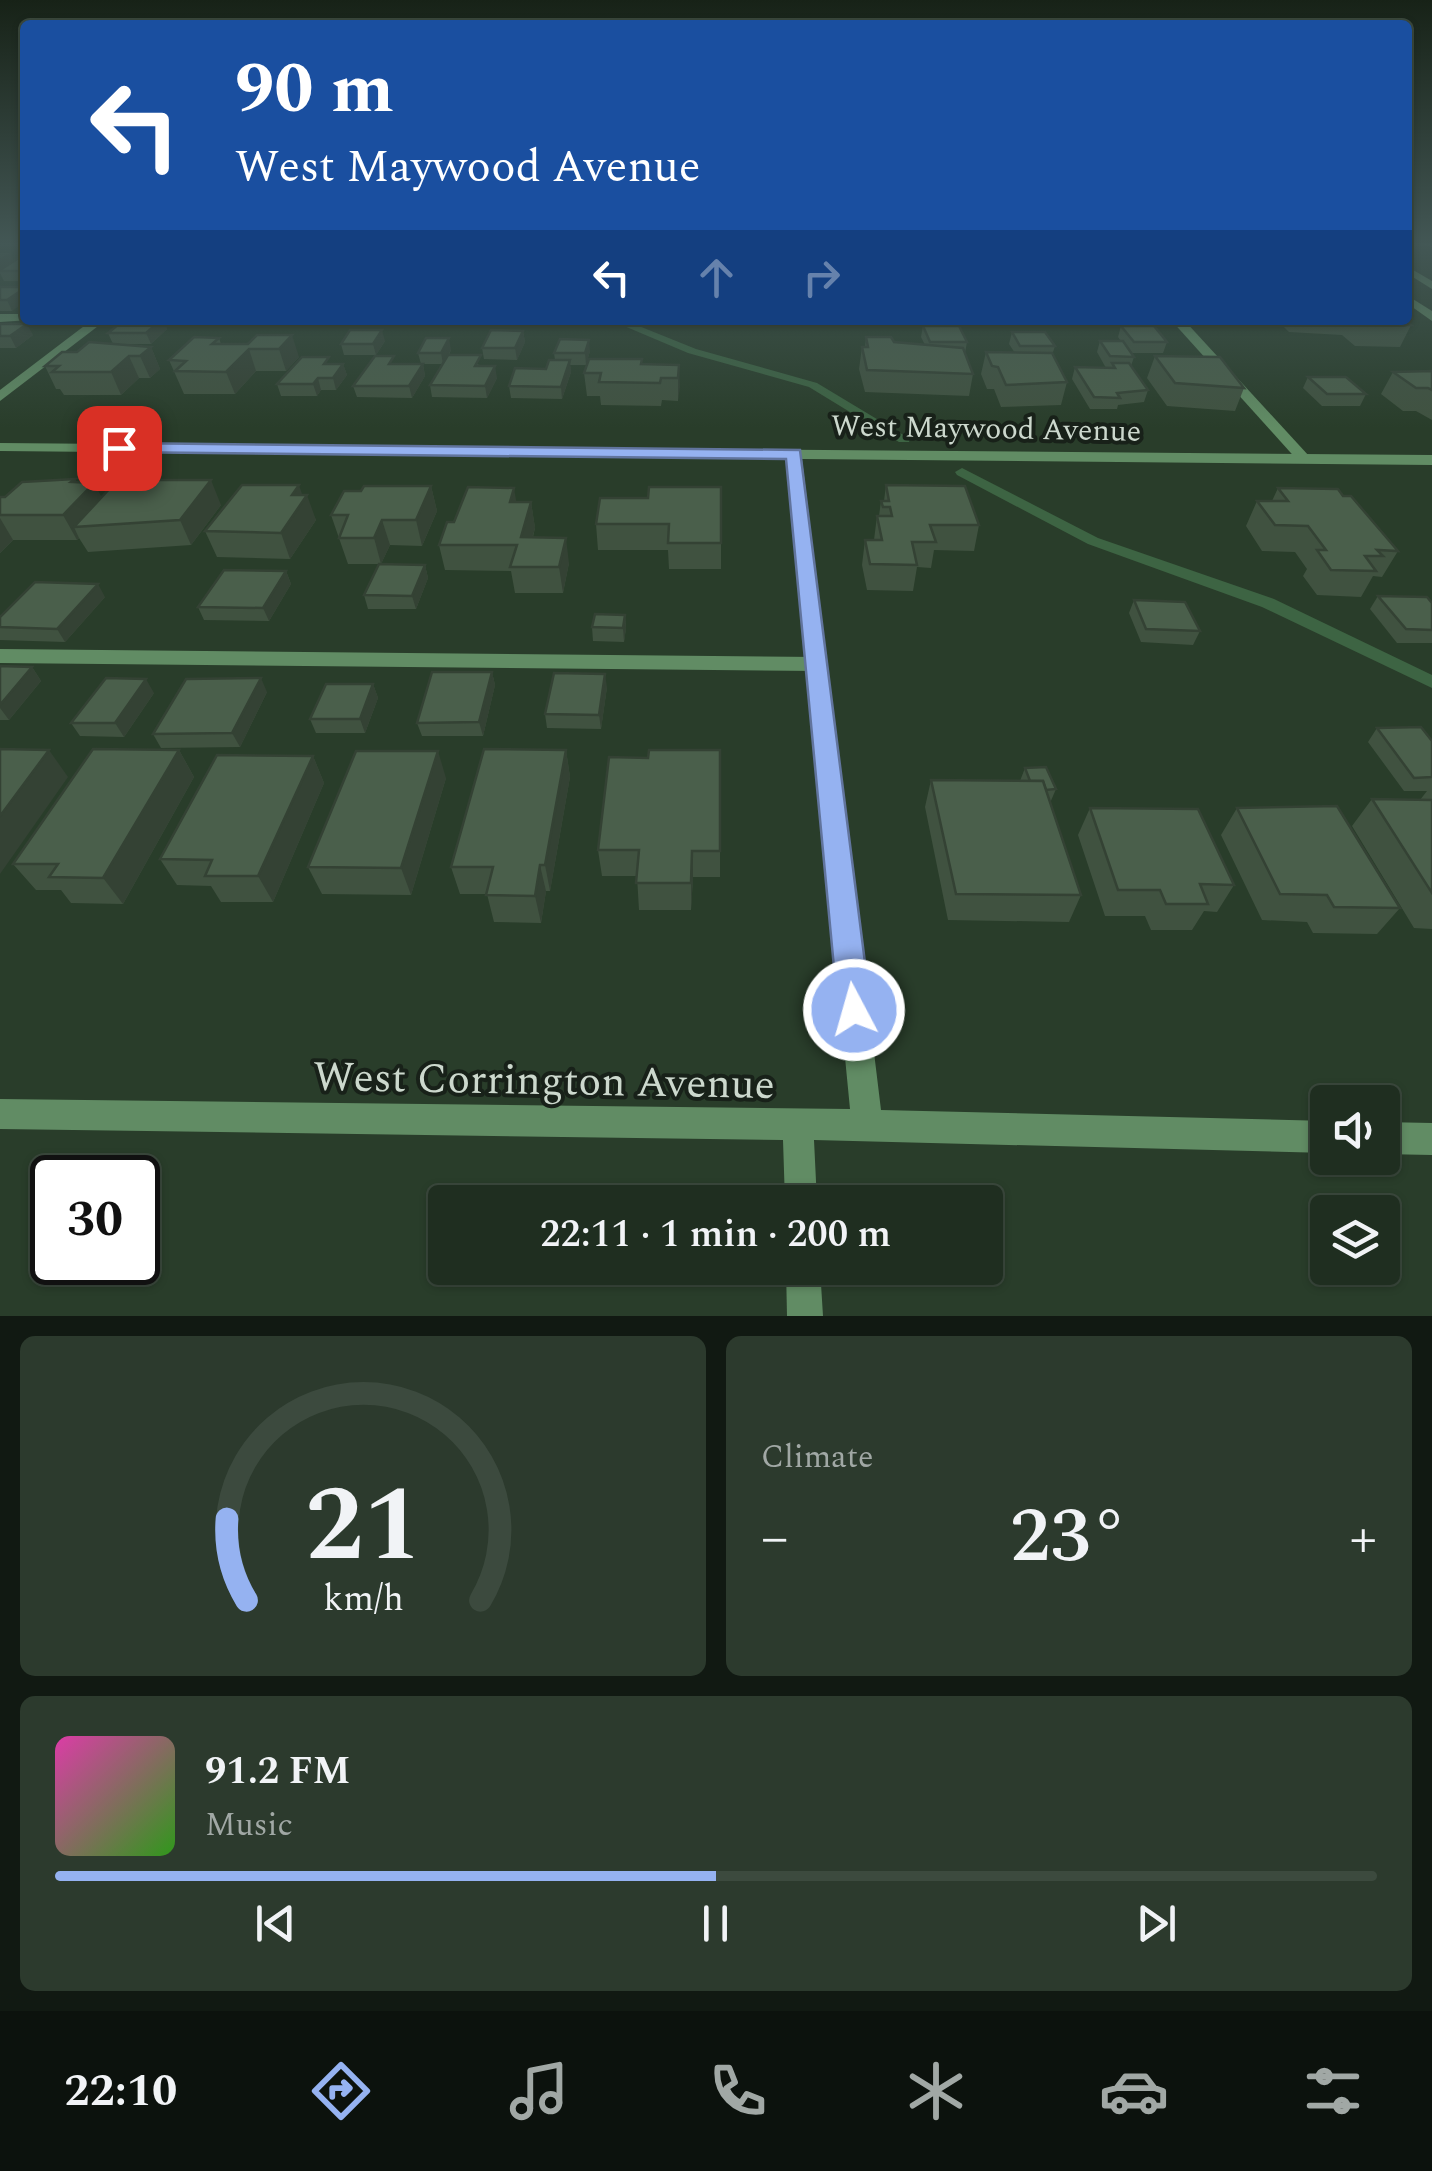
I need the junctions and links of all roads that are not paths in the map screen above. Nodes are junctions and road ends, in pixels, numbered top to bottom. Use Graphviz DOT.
graph roads {
  1 [pos="94,325"];
  2 [pos="1182,325"];
  3 [pos="0,397"];
  4 [pos="0,447"];
  5 [pos="794,454"];
  6 [pos="1304,459"];
  7 [pos="1432,460"];
  8 [pos="0,656"];
  9 [pos="817,664"];
  10 [pos="0,1114"];
  11 [pos="798,1126"];
  12 [pos="867,1126"];
  13 [pos="1310,1136"];
  14 [pos="1400,1138"];
  15 [pos="1432,1139"];
  16 [pos="800,1185"];
  17 [pos="803,1285"];
  18 [pos="804,1316"];
  1 -- 3 [label="street"];
  2 -- 6 [label="street"];
  4 -- 5 [label="street, West Maywood Avenue"];
  5 -- 6 [label="street, West Maywood Avenue"];
  5 -- 9 [label="street"];
  6 -- 7 [label="street, West Maywood Avenue"];
  8 -- 9 [label="street"];
  9 -- 12 [label="street"];
  10 -- 11 [label="street, West Corrington Avenue"];
  11 -- 12 [label="street, West Corrington Avenue"];
  11 -- 16 [label="street"];
  12 -- 13 [label="street, West Corrington Avenue"];
  14 -- 15 [label="street"];
  17 -- 18 [label="street"];
}
